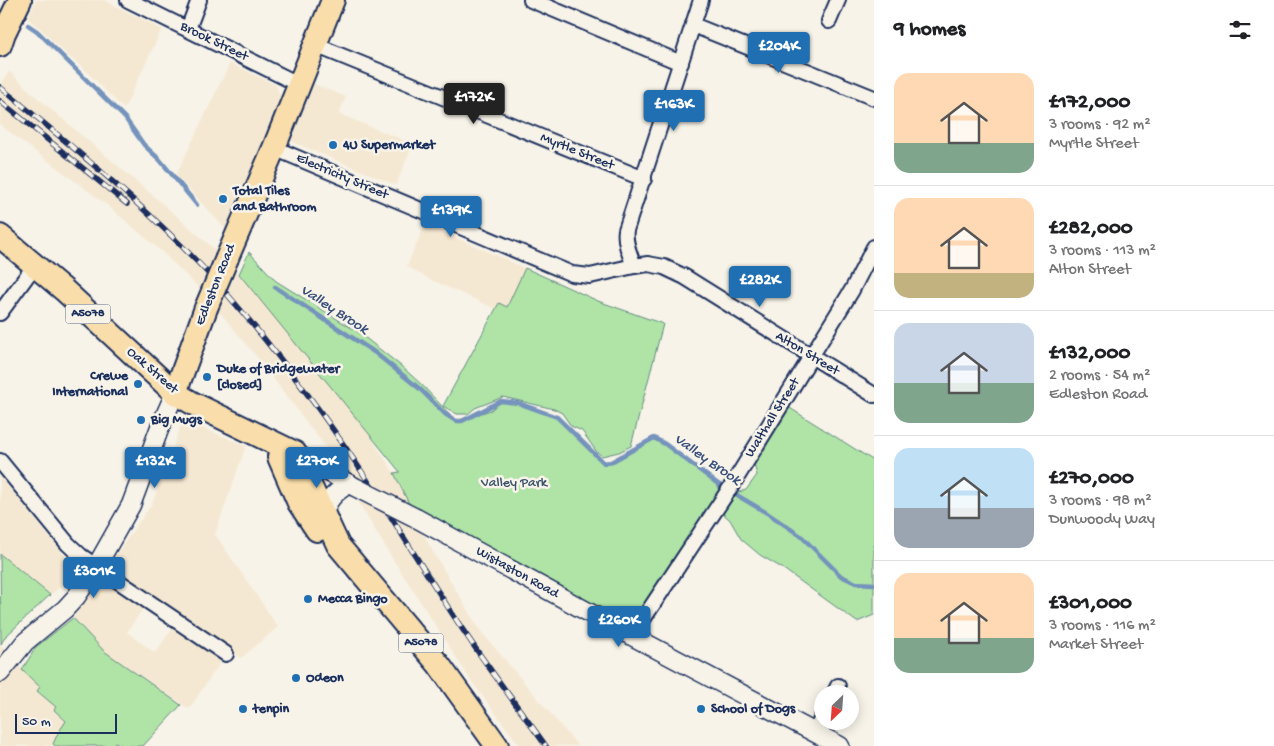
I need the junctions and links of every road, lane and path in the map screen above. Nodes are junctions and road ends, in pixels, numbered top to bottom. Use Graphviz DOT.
graph roads {
  1 [pos="20,0"];
  2 [pos="128,0"];
  3 [pos="199,0"];
  4 [pos="333,0"];
  5 [pos="531,0"];
  6 [pos="701,0"];
  7 [pos="838,0"];
  8 [pos="829,21"];
  9 [pos="693,25"];
  10 [pos="188,29"];
  11 [pos="0,45"];
  12 [pos="315,45"];
  13 [pos="682,63"];
  14 [pos="300,85"];
  15 [pos="874,98"];
  16 [pos="274,148"];
  17 [pos="644,179"];
  18 [pos="0,236"];
  19 [pos="874,247"];
  20 [pos="35,265"];
  21 [pos="634,266"];
  22 [pos="0,313"];
  23 [pos="811,356"];
  24 [pos="175,393"];
  25 [pos="874,395"];
  26 [pos="270,440"];
  27 [pos="295,453"];
  28 [pos="0,461"];
  29 [pos="351,485"];
  30 [pos="324,518"];
  31 [pos="338,545"];
  32 [pos="96,568"];
  33 [pos="632,636"];
  34 [pos="226,654"];
  35 [pos="0,673"];
  36 [pos="814,723"];
  37 [pos="823,730"];
  38 [pos="498,746"];
  39 [pos="840,746"];
  1 -- 11 [label="main road"];
  2 -- 10 [label="street, Brook Street"];
  3 -- 10 [label="street"];
  4 -- 12 [label="main road, Edleston Road"];
  5 -- 13 [label="street"];
  6 -- 9 [label="street"];
  7 -- 8 [label="street"];
  9 -- 13 [label="street"];
  9 -- 15 [label="street"];
  10 -- 14 [label="street, Brook Street"];
  12 -- 14 [label="main road, Edleston Road"];
  12 -- 17 [label="street, Myrtle Street"];
  13 -- 17 [label="street"];
  14 -- 16 [label="main road, Edleston Road"];
  16 -- 21 [label="street, Electricity Street"];
  16 -- 24 [label="main road, Edleston Road, bridge"];
  17 -- 21 [label="street"];
  18 -- 20 [label="main road, Oak Street / A5078"];
  19 -- 23 [label="street, Walthall Street"];
  20 -- 22 [label="street"];
  20 -- 24 [label="main road, Oak Street / A5078"];
  21 -- 23 [label="street, Alton Street"];
  23 -- 25 [label="street, Alton Street"];
  23 -- 33 [label="street, Walthall Street"];
  24 -- 26 [label="main road, Oak Street / A5078"];
  24 -- 32 [label="street, Edleston Road"];
  26 -- 27 [label="main road, Oak Street / A5078"];
  26 -- 31 [label="main road, A5078"];
  27 -- 29 [label="street, Oak Street"];
  27 -- 30 [label="main road, A5078"];
  28 -- 32 [label="street"];
  29 -- 30 [label="street"];
  29 -- 33 [label="street, Wistaston Road, bridge"];
  30 -- 31 [label="main road, A5078"];
  31 -- 38 [label="main road, A5078"];
  32 -- 34 [label="street"];
  32 -- 35 [label="street, Edleston Road"];
  33 -- 36 [label="street, Wistaston Road"];
  37 -- 39 [label="street, Wistaston Road"];
}
